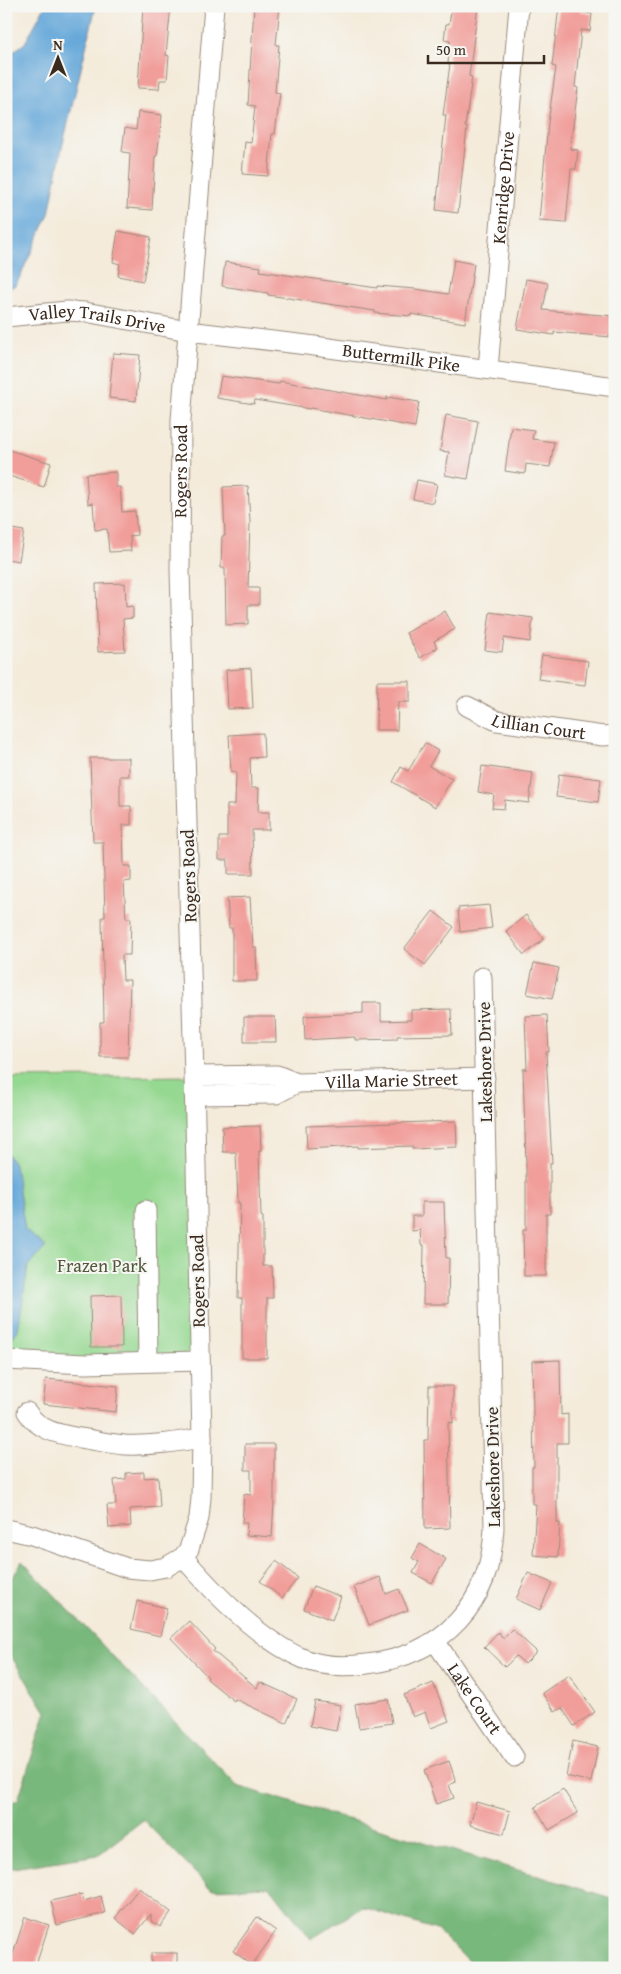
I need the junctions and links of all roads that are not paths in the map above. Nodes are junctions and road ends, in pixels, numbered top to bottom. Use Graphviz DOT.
graph roads {
  1 [pos="214,6"];
  2 [pos="518,6"];
  3 [pos="6,317"];
  4 [pos="188,331"];
  5 [pos="488,369"];
  6 [pos="615,386"];
  7 [pos="467,706"];
  8 [pos="615,735"];
  9 [pos="482,977"];
  10 [pos="485,1078"];
  11 [pos="194,1085"];
  12 [pos="146,1210"];
  13 [pos="6,1360"];
  14 [pos="200,1360"];
  15 [pos="148,1361"];
  16 [pos="27,1412"];
  17 [pos="202,1438"];
  18 [pos="6,1529"];
  19 [pos="183,1557"];
  20 [pos="435,1641"];
  21 [pos="514,1756"];
  1 -- 4 [label="street, Rogers Road"];
  2 -- 5 [label="street, Kenridge Drive"];
  3 -- 4 [label="street, Valley Trails Drive"];
  4 -- 5 [label="street, Buttermilk Pike"];
  4 -- 11 [label="street, Rogers Road"];
  5 -- 6 [label="street, Buttermilk Pike"];
  7 -- 8 [label="street, Lillian Court"];
  9 -- 10 [label="street, Lakeshore Drive"];
  10 -- 11 [label="street, Villa Marie Street"];
  10 -- 20 [label="street, Lakeshore Drive"];
  11 -- 14 [label="street, Rogers Road"];
  12 -- 15 [label="street"];
  13 -- 15 [label="street"];
  14 -- 15 [label="street"];
  14 -- 17 [label="street, Rogers Road"];
  16 -- 17 [label="street"];
  17 -- 19 [label="street, Rogers Road"];
  18 -- 19 [label="street"];
  19 -- 20 [label="street, Lakeshore Drive"];
  20 -- 21 [label="street, Lake Court"];
}
